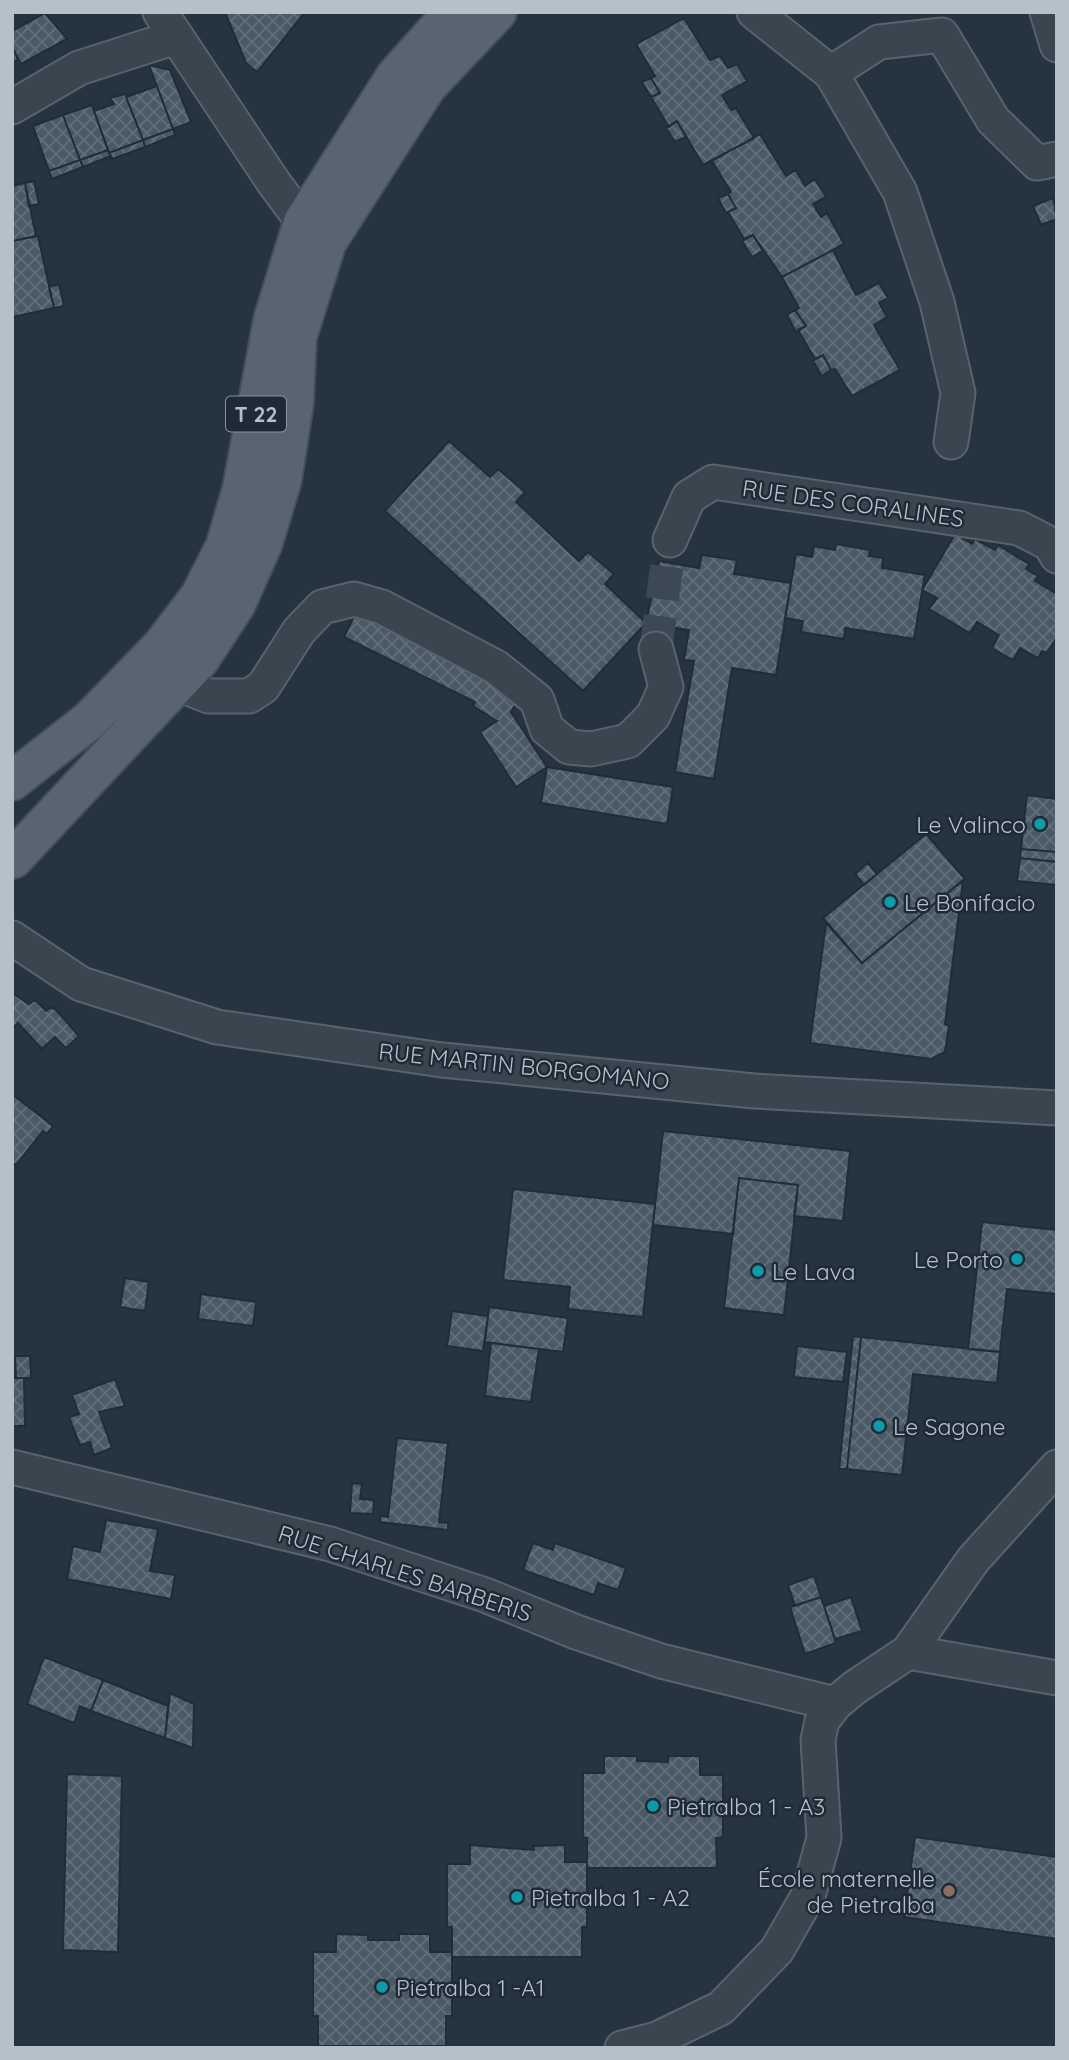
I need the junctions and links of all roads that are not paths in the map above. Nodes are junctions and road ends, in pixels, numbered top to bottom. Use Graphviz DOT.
graph roads {
  1 [pos="453,12"];
  2 [pos="496,12"];
  3 [pos="754,12"];
  4 [pos="1047,12"];
  5 [pos="168,25"];
  6 [pos="1057,46"];
  7 [pos="831,73"];
  8 [pos="12,107"];
  9 [pos="1057,159"];
  10 [pos="315,232"];
  11 [pos="951,442"];
  12 [pos="670,540"];
  13 [pos="1057,556"];
  14 [pos="656,649"];
  15 [pos="177,682"];
  16 [pos="12,781"];
  17 [pos="13,858"];
  18 [pos="12,875"];
  19 [pos="12,938"];
  20 [pos="1057,1108"];
  21 [pos="12,1467"];
  22 [pos="1057,1467"];
  23 [pos="908,1652"];
  24 [pos="1057,1678"];
  25 [pos="835,1704"];
  26 [pos="622,2048"];
  1 -- 10 [label="main road, T 22"];
  2 -- 10 [label="main road, T 22"];
  3 -- 7 [label="street"];
  4 -- 6 [label="street"];
  5 -- 8 [label="street"];
  5 -- 10 [label="street"];
  7 -- 9 [label="street"];
  7 -- 11 [label="street"];
  10 -- 15 [label="main road, T 22"];
  10 -- 16 [label="main road, T 22"];
  12 -- 13 [label="street, RUE DES CORALINES"];
  14 -- 15 [label="street"];
  15 -- 17 [label="main road, T 22"];
  17 -- 18 [label="main road"];
  19 -- 20 [label="street, RUE MARTIN BORGOMANO"];
  21 -- 25 [label="street, RUE CHARLES BARBERIS"];
  22 -- 23 [label="street"];
  23 -- 24 [label="street"];
  23 -- 25 [label="street"];
  25 -- 26 [label="street"];
}
